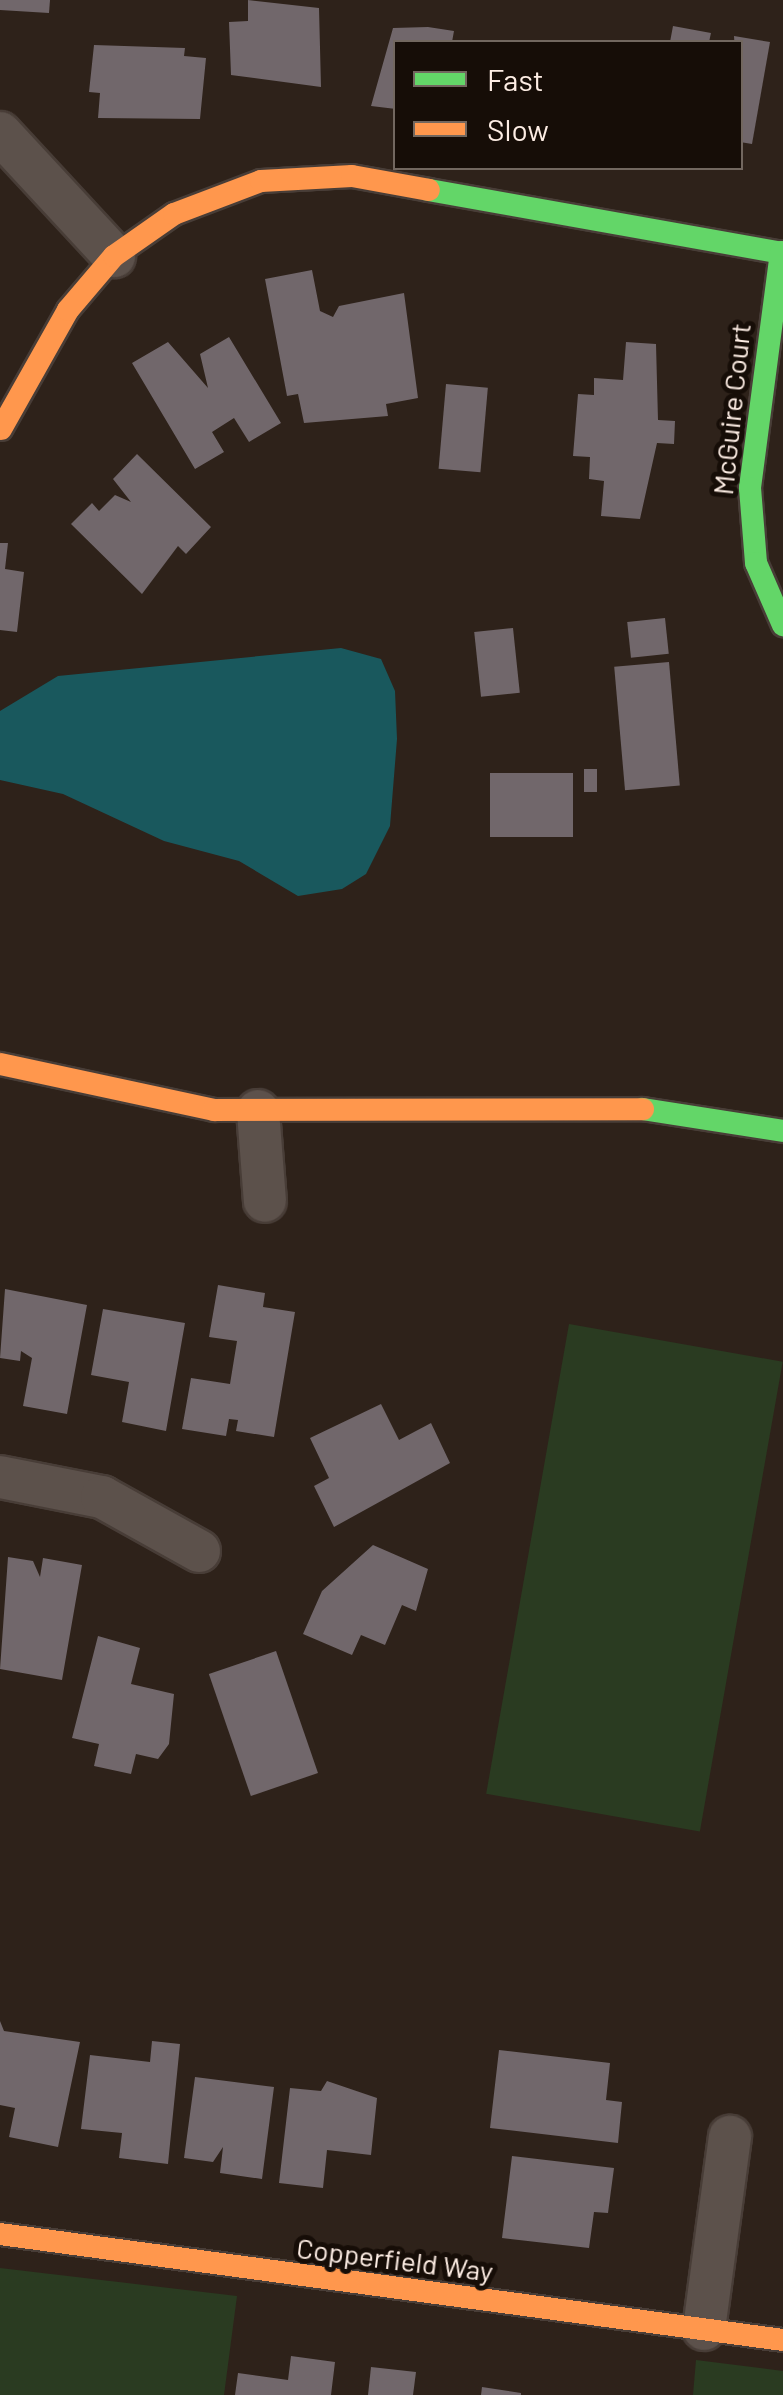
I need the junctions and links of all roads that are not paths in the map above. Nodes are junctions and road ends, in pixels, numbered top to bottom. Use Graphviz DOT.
graph roads {
  1 [pos="0,133"];
  2 [pos="782,252"];
  3 [pos="114,256"];
  4 [pos="1,430"];
  5 [pos="783,626"];
  6 [pos="0,1064"];
  7 [pos="258,1111"];
  8 [pos="783,1131"];
  9 [pos="264,1201"];
  10 [pos="0,1477"];
  11 [pos="199,1551"];
  12 [pos="730,2137"];
  13 [pos="0,2234"];
  14 [pos="704,2329"];
  15 [pos="783,2340"];
  1 -- 3 [label="street"];
  2 -- 3 [label="street"];
  2 -- 5 [label="street, McGuire Court"];
  3 -- 4 [label="street"];
  6 -- 7 [label="street"];
  7 -- 8 [label="street"];
  7 -- 9 [label="street"];
  10 -- 11 [label="street"];
  12 -- 14 [label="street"];
  13 -- 14 [label="street, Copperfield Way"];
  14 -- 15 [label="street, Copperfield Way"];
}
